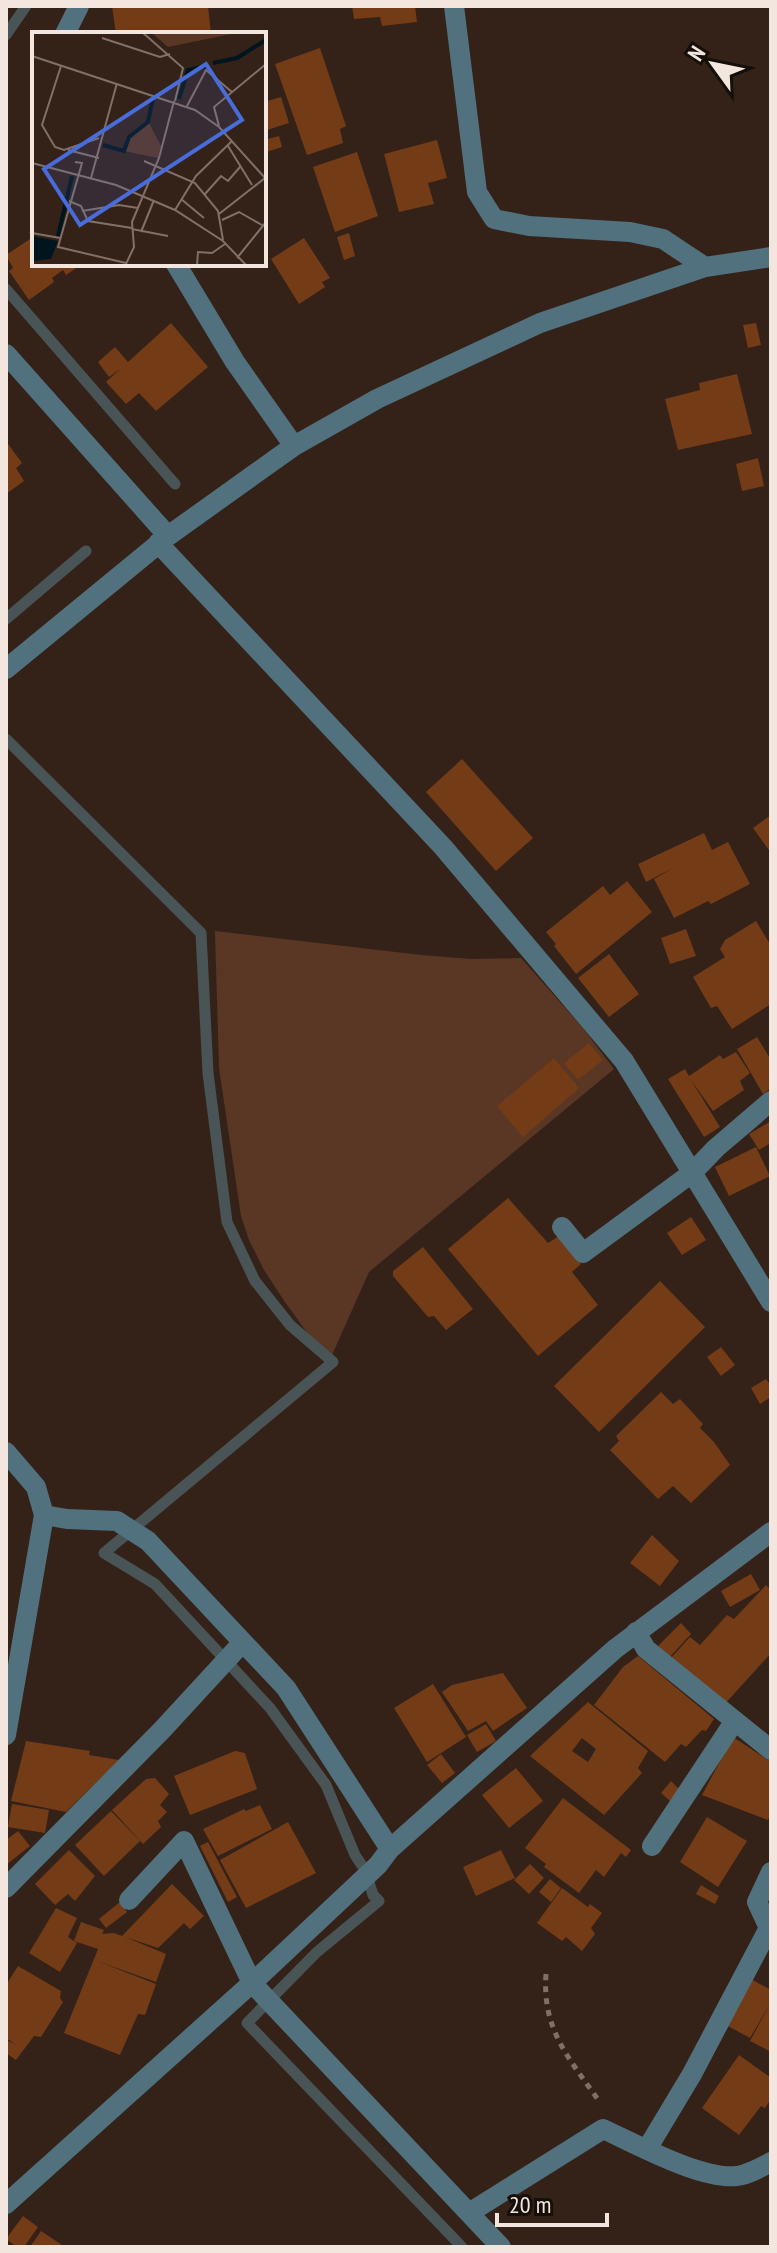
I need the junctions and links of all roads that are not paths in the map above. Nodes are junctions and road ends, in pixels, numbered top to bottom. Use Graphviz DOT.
graph roads {
  1 [pos="79,6"];
  2 [pos="454,6"];
  3 [pos="66,32"];
  4 [pos="771,257"];
  5 [pos="177,266"];
  6 [pos="705,267"];
  7 [pos="6,354"];
  8 [pos="294,446"];
  9 [pos="163,539"];
  10 [pos="6,669"];
  11 [pos="771,1101"];
  12 [pos="692,1173"];
  13 [pos="562,1227"];
  14 [pos="771,1302"];
  15 [pos="6,1452"];
  16 [pos="44,1515"];
  17 [pos="771,1532"];
  18 [pos="636,1632"];
  19 [pos="243,1642"];
  20 [pos="734,1722"];
  21 [pos="6,1735"];
  22 [pos="771,1750"];
  23 [pos="652,1846"];
  24 [pos="384,1857"];
  25 [pos="771,1872"];
  26 [pos="6,1888"];
  27 [pos="129,1900"];
  28 [pos="252,1983"];
  29 [pos="647,2149"];
  30 [pos="771,2162"];
  31 [pos="6,2204"];
  32 [pos="469,2213"];
  33 [pos="501,2247"];
  1 -- 3 [label="street"];
  2 -- 6 [label="street"];
  4 -- 6 [label="street"];
  5 -- 8 [label="street"];
  6 -- 8 [label="street"];
  7 -- 9 [label="street"];
  8 -- 9 [label="street"];
  9 -- 10 [label="street"];
  9 -- 12 [label="street"];
  11 -- 12 [label="street"];
  12 -- 13 [label="street"];
  12 -- 14 [label="street"];
  15 -- 16 [label="street"];
  16 -- 19 [label="street"];
  16 -- 21 [label="street"];
  17 -- 18 [label="street"];
  18 -- 20 [label="street"];
  18 -- 24 [label="street"];
  19 -- 24 [label="street"];
  19 -- 26 [label="street"];
  20 -- 22 [label="street"];
  20 -- 23 [label="street"];
  24 -- 28 [label="street"];
  25 -- 29 [label="street"];
  27 -- 28 [label="street"];
  28 -- 31 [label="street"];
  28 -- 32 [label="street"];
  29 -- 30 [label="street"];
  29 -- 32 [label="street"];
  32 -- 33 [label="street"];
}
